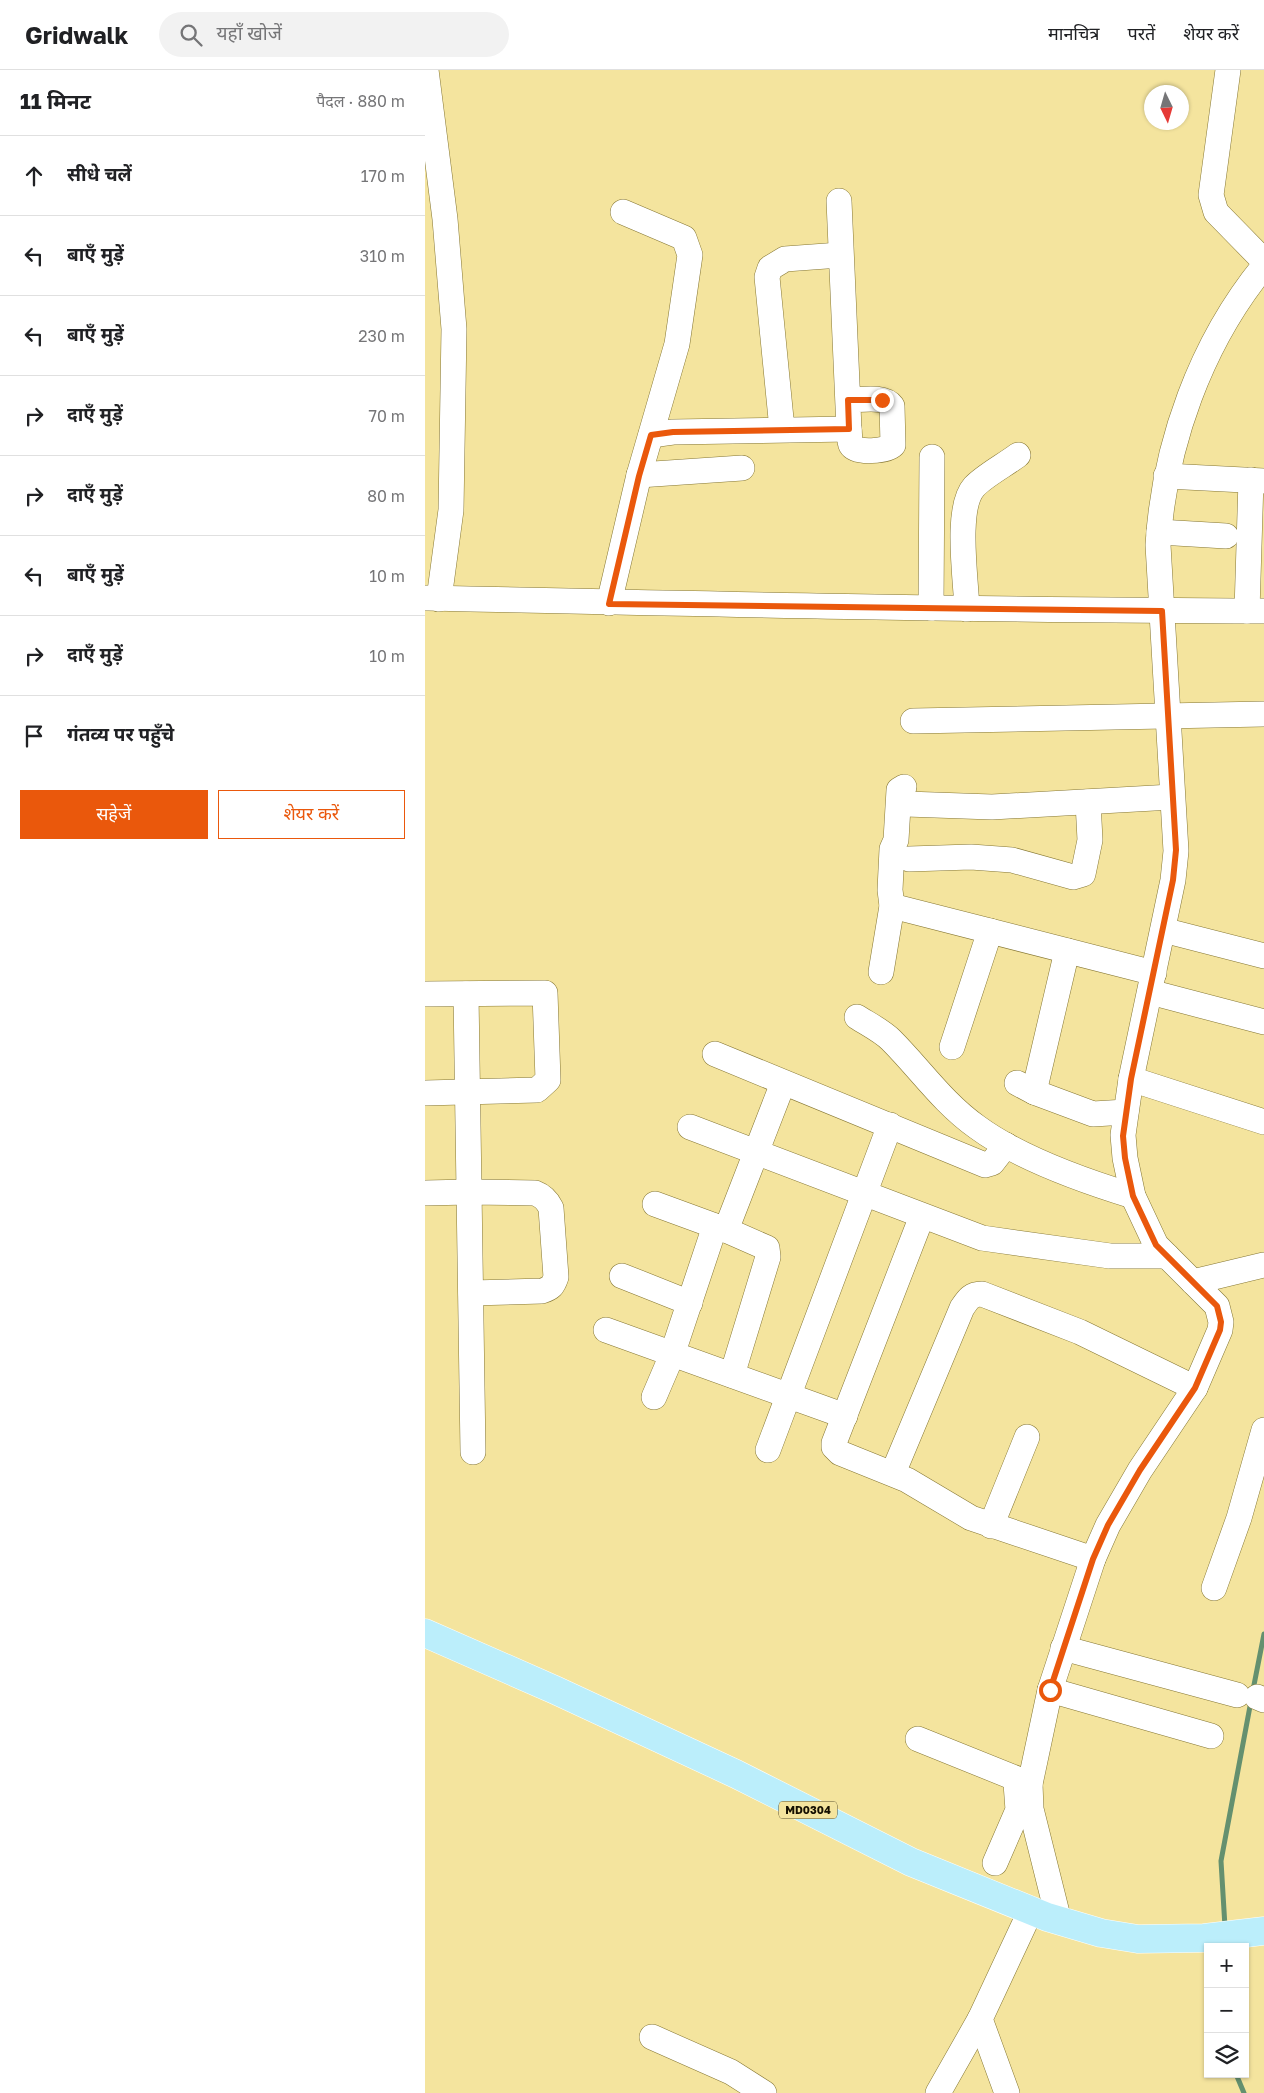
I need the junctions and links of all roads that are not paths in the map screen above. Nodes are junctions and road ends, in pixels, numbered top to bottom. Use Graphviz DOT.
graph roads {
  1 [pos="426,70"];
  2 [pos="1228,70"];
  3 [pos="839,201"];
  4 [pos="623,212"];
  5 [pos="840,255"];
  6 [pos="1264,261"];
  7 [pos="1264,266"];
  8 [pos="848,400"];
  9 [pos="782,429"];
  10 [pos="849,429"];
  11 [pos="651,435"];
  12 [pos="1018,456"];
  13 [pos="932,457"];
  14 [pos="742,468"];
  15 [pos="639,476"];
  16 [pos="1166,476"];
  17 [pos="1257,480"];
  18 [pos="1159,532"];
  19 [pos="1226,536"];
  20 [pos="1256,554"];
  21 [pos="432,598"];
  22 [pos="609,604"];
  23 [pos="931,608"];
  24 [pos="967,609"];
  25 [pos="1162,611"];
  26 [pos="1255,611"];
  27 [pos="1169,714"];
  28 [pos="1264,714"];
  29 [pos="913,720"];
  30 [pos="1172,796"];
  31 [pos="1088,802"];
  32 [pos="909,859"];
  33 [pos="892,906"];
  34 [pos="1163,930"];
  35 [pos="990,931"];
  36 [pos="1067,951"];
  37 [pos="1264,956"];
  38 [pos="881,972"];
  39 [pos="1152,983"];
  40 [pos="425,994"];
  41 [pos="466,994"];
  42 [pos="857,1017"];
  43 [pos="1264,1022"];
  44 [pos="952,1048"];
  45 [pos="715,1054"];
  46 [pos="1131,1079"];
  47 [pos="783,1083"];
  48 [pos="468,1092"];
  49 [pos="425,1093"];
  50 [pos="1126,1112"];
  51 [pos="1264,1122"];
  52 [pos="890,1125"];
  53 [pos="690,1127"];
  54 [pos="1006,1145"];
  55 [pos="757,1152"];
  56 [pos="469,1192"];
  57 [pos="425,1193"];
  58 [pos="863,1193"];
  59 [pos="1133,1196"];
  60 [pos="655,1204"];
  61 [pos="923,1216"];
  62 [pos="720,1228"];
  63 [pos="1167,1256"];
  64 [pos="1264,1265"];
  65 [pos="622,1276"];
  66 [pos="1193,1282"];
  67 [pos="471,1293"];
  68 [pos="690,1303"];
  69 [pos="606,1330"];
  70 [pos="672,1354"];
  71 [pos="732,1375"];
  72 [pos="1195,1388"];
  73 [pos="789,1396"];
  74 [pos="654,1398"];
  75 [pos="845,1416"];
  76 [pos="1264,1430"];
  77 [pos="1027,1437"];
  78 [pos="768,1450"];
  79 [pos="473,1452"];
  80 [pos="893,1473"];
  81 [pos="991,1526"];
  82 [pos="1093,1559"];
  83 [pos="1215,1588"];
  84 [pos="425,1633"];
  85 [pos="1063,1648"];
  86 [pos="1050,1690"];
  87 [pos="1253,1697"];
  88 [pos="1211,1736"];
  89 [pos="917,1739"];
  90 [pos="1023,1781"];
  91 [pos="995,1863"];
  92 [pos="1031,1910"];
  93 [pos="1059,1921"];
  94 [pos="1261,1931"];
  95 [pos="980,2019"];
  96 [pos="652,2037"];
  97 [pos="764,2093"];
  98 [pos="938,2093"];
  99 [pos="1007,2093"];
  1 -- 21 [label="street"];
  2 -- 6 [label="street"];
  3 -- 5 [label="street"];
  4 -- 11 [label="street"];
  5 -- 8 [label="street"];
  5 -- 9 [label="street"];
  7 -- 16 [label="street"];
  8 -- 10 [label="street"];
  8 -- 10 [label="street"];
  9 -- 10 [label="street"];
  9 -- 11 [label="street"];
  11 -- 15 [label="street"];
  12 -- 24 [label="street"];
  13 -- 23 [label="street"];
  14 -- 15 [label="street"];
  15 -- 22 [label="street"];
  16 -- 17 [label="street"];
  16 -- 18 [label="street"];
  17 -- 20 [label="street"];
  18 -- 19 [label="street"];
  18 -- 25 [label="street"];
  20 -- 26 [label="street"];
  21 -- 22 [label="street"];
  22 -- 23 [label="street"];
  23 -- 24 [label="street"];
  24 -- 25 [label="street"];
  25 -- 26 [label="street"];
  25 -- 27 [label="street"];
  27 -- 28 [label="street"];
  27 -- 29 [label="street"];
  27 -- 30 [label="street"];
  30 -- 31 [label="street"];
  30 -- 34 [label="street"];
  31 -- 32 [label="street"];
  31 -- 33 [label="street"];
  33 -- 35 [label="street"];
  33 -- 38 [label="street"];
  34 -- 37 [label="street"];
  34 -- 39 [label="street"];
  35 -- 36 [label="street"];
  35 -- 44 [label="street"];
  36 -- 39 [label="street"];
  36 -- 50 [label="street"];
  39 -- 43 [label="street"];
  39 -- 46 [label="street"];
  40 -- 41 [label="street"];
  41 -- 48 [label="street"];
  41 -- 48 [label="street"];
  42 -- 54 [label="street"];
  45 -- 47 [label="street"];
  46 -- 50 [label="street"];
  46 -- 51 [label="street"];
  47 -- 52 [label="street"];
  47 -- 55 [label="street"];
  48 -- 49 [label="street"];
  48 -- 56 [label="street"];
  50 -- 59 [label="street"];
  52 -- 54 [label="street"];
  52 -- 58 [label="street"];
  53 -- 55 [label="street"];
  54 -- 59 [label="street"];
  55 -- 58 [label="street"];
  55 -- 62 [label="street"];
  56 -- 57 [label="street"];
  56 -- 67 [label="street"];
  56 -- 67 [label="street"];
  58 -- 61 [label="street"];
  58 -- 73 [label="street"];
  59 -- 63 [label="street"];
  60 -- 62 [label="street"];
  61 -- 63 [label="street"];
  61 -- 75 [label="street"];
  62 -- 68 [label="street"];
  62 -- 71 [label="street"];
  63 -- 66 [label="street"];
  64 -- 66 [label="street"];
  65 -- 68 [label="street"];
  66 -- 72 [label="street"];
  67 -- 79 [label="street"];
  68 -- 70 [label="street"];
  69 -- 70 [label="street"];
  70 -- 71 [label="street"];
  70 -- 74 [label="street"];
  71 -- 73 [label="street"];
  72 -- 80 [label="street"];
  72 -- 82 [label="street"];
  73 -- 75 [label="street"];
  73 -- 78 [label="street"];
  75 -- 80 [label="street"];
  76 -- 83 [label="street"];
  77 -- 81 [label="street"];
  80 -- 81 [label="street"];
  81 -- 82 [label="street"];
  82 -- 85 [label="street"];
  84 -- 92 [label="main road, MD0304"];
  85 -- 86 [label="street"];
  85 -- 87 [label="street"];
  86 -- 88 [label="street"];
  86 -- 90 [label="street"];
  89 -- 90 [label="street"];
  90 -- 91 [label="street"];
  90 -- 93 [label="street"];
  92 -- 93 [label="main road, MD0304"];
  92 -- 95 [label="street"];
  93 -- 94 [label="main road, MD0304"];
  95 -- 98 [label="street"];
  95 -- 99 [label="street"];
  96 -- 97 [label="street"];
}
